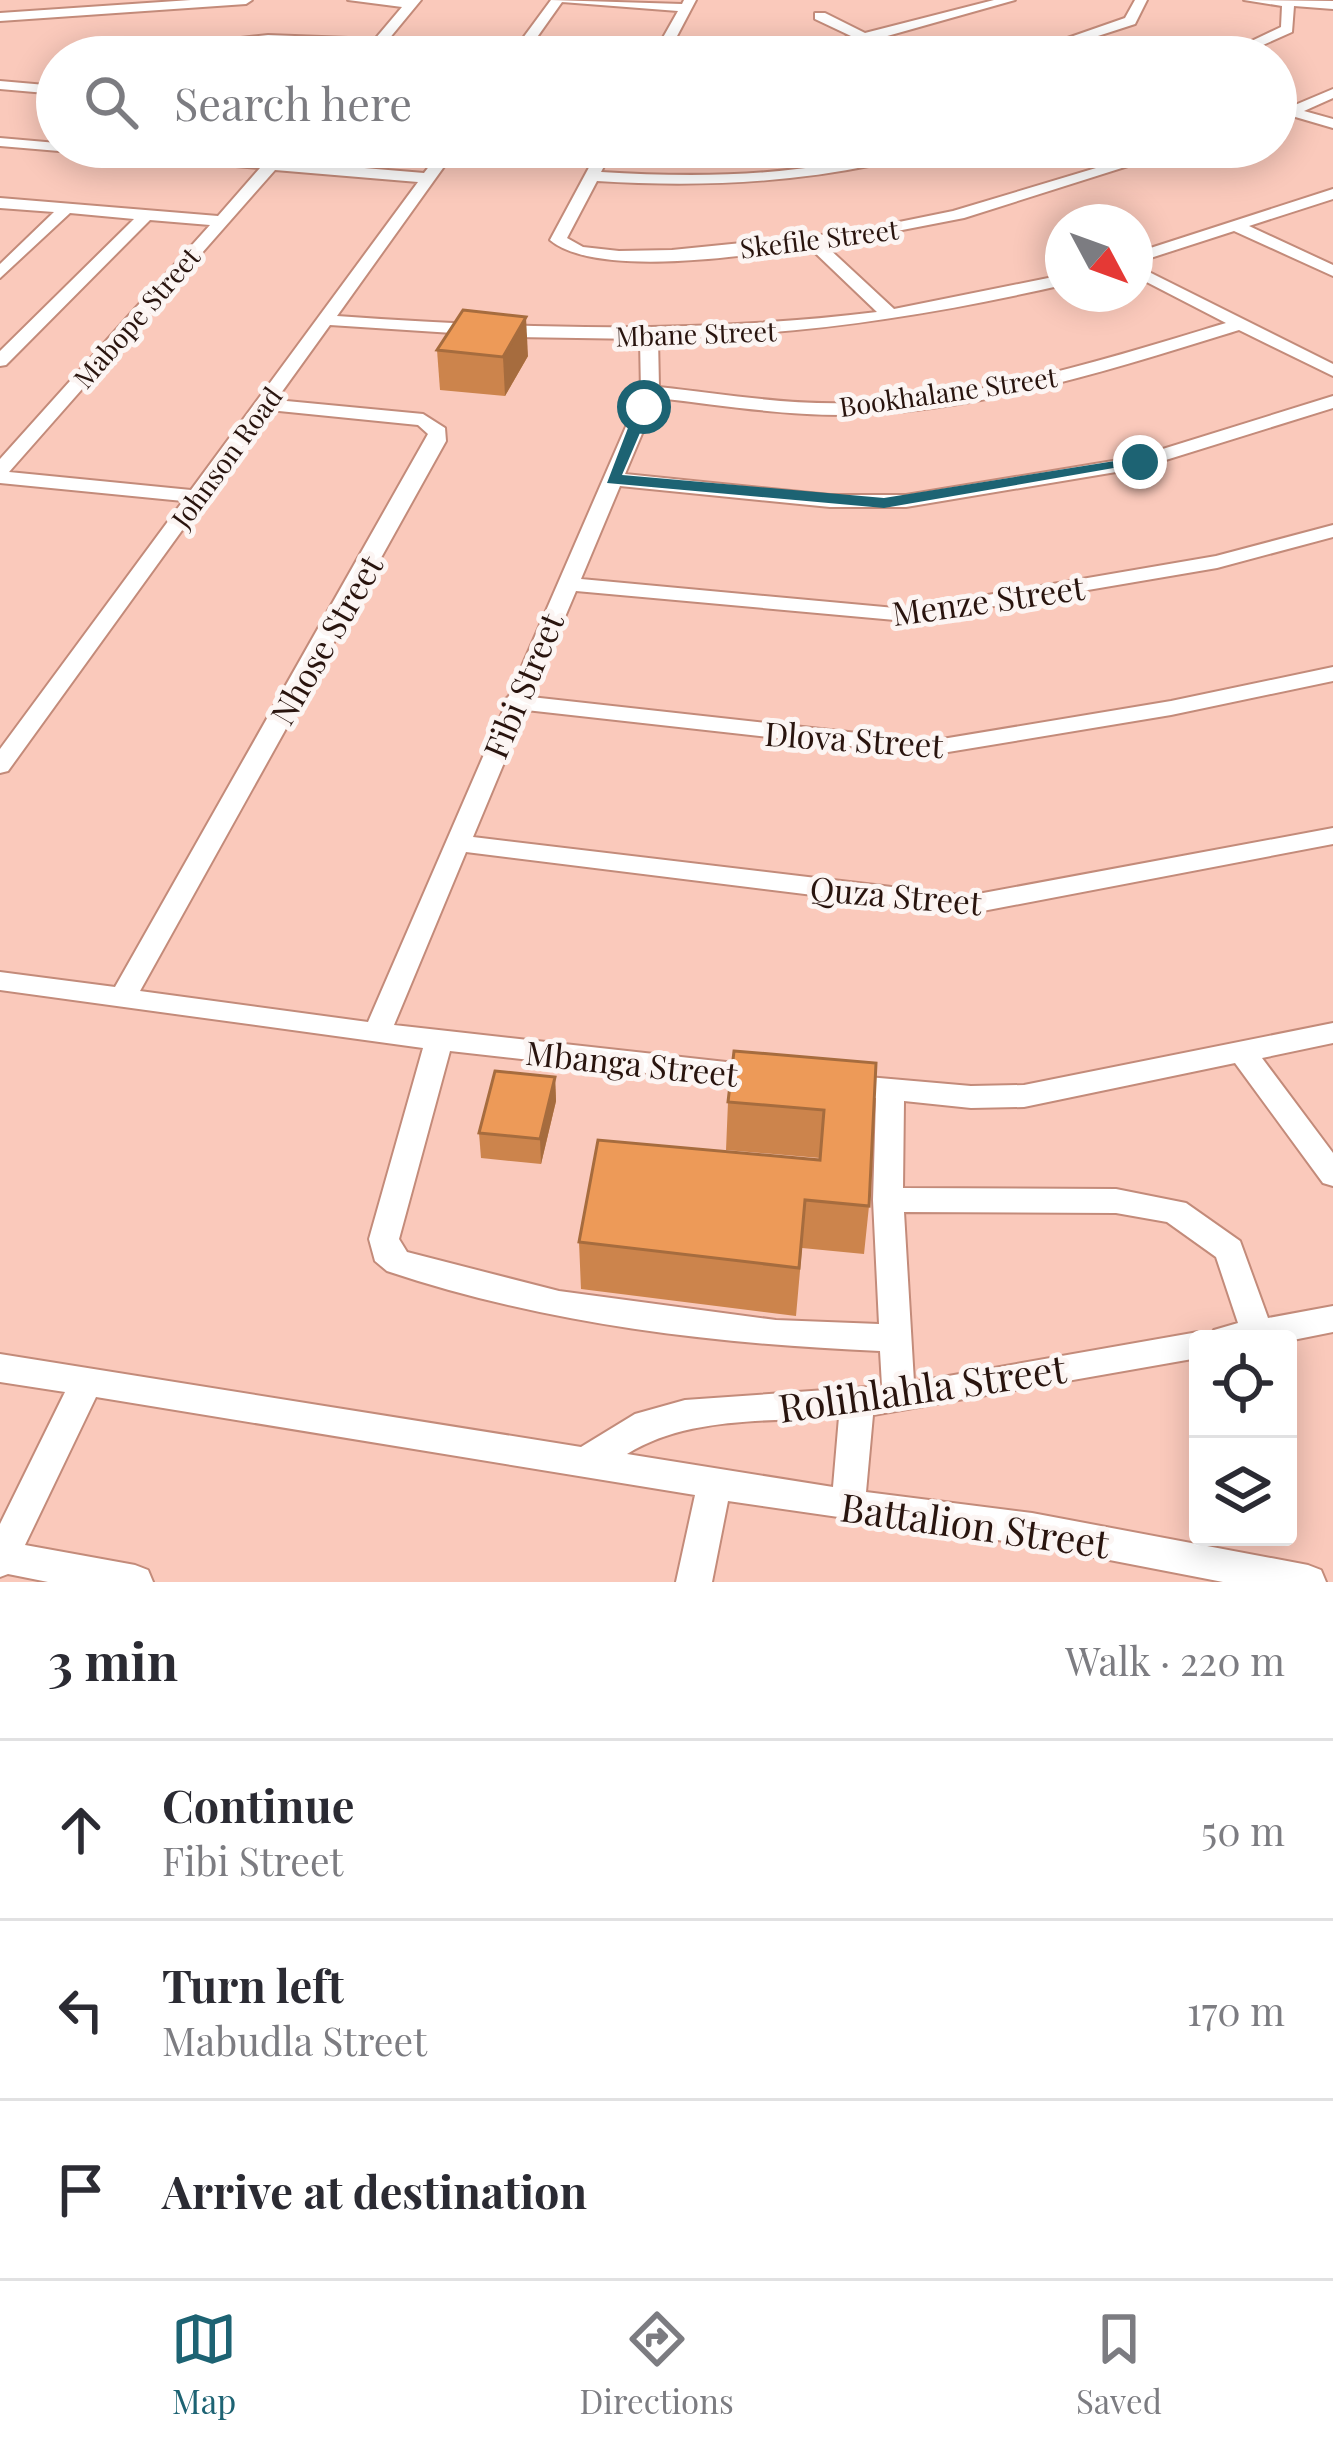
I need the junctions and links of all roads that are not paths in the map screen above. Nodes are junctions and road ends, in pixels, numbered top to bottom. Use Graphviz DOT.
graph roads {
  1 [pos="246,0"];
  2 [pos="354,0"];
  3 [pos="557,0"];
  4 [pos="567,0"];
  5 [pos="1009,0"];
  6 [pos="1142,0"];
  7 [pos="1250,0"];
  8 [pos="413,2"];
  9 [pos="1288,2"];
  10 [pos="152,3"];
  11 [pos="688,4"];
  12 [pos="1333,5"];
  13 [pos="820,16"];
  14 [pos="0,17"];
  15 [pos="385,36"];
  16 [pos="531,36"];
  17 [pos="670,36"];
  18 [pos="862,36"];
  19 [pos="874,36"];
  20 [pos="1084,36"];
  21 [pos="1272,36"];
  22 [pos="0,85"];
  23 [pos="36,88"];
  24 [pos="1333,93"];
  25 [pos="1297,110"];
  26 [pos="1297,113"];
  27 [pos="1333,124"];
  28 [pos="0,142"];
  29 [pos="36,145"];
  30 [pos="273,168"];
  31 [pos="320,168"];
  32 [pos="435,168"];
  33 [pos="595,168"];
  34 [pos="846,168"];
  35 [pos="1111,168"];
  36 [pos="590,176"];
  37 [pos="428,178"];
  38 [pos="1333,194"];
  39 [pos="0,203"];
  40 [pos="66,209"];
  41 [pos="146,215"];
  42 [pos="221,221"];
  43 [pos="1235,226"];
  44 [pos="810,239"];
  45 [pos="1153,252"];
  46 [pos="1333,271"];
  47 [pos="0,273"];
  48 [pos="1153,279"];
  49 [pos="1045,284"];
  50 [pos="892,316"];
  51 [pos="325,320"];
  52 [pos="1240,324"];
  53 [pos="649,335"];
  54 [pos="0,361"];
  55 [pos="1333,371"];
  56 [pos="650,392"];
  57 [pos="1333,402"];
  58 [pos="266,404"];
  59 [pos="0,474"];
  60 [pos="613,479"];
  61 [pos="197,497"];
  62 [pos="1333,531"];
  63 [pos="566,584"];
  64 [pos="1333,674"];
  65 [pos="514,702"];
  66 [pos="0,766"];
  67 [pos="1333,836"];
  68 [pos="454,843"];
  69 [pos="0,981"];
  70 [pos="122,998"];
  71 [pos="377,1033"];
  72 [pos="1333,1033"];
  73 [pos="439,1040"];
  74 [pos="1243,1053"];
  75 [pos="781,1078"];
  76 [pos="825,1083"];
  77 [pos="890,1090"];
  78 [pos="1333,1175"];
  79 [pos="887,1199"];
  80 [pos="1333,1319"];
  81 [pos="1240,1330"];
  82 [pos="1270,1330"];
  83 [pos="896,1338"];
  84 [pos="1189,1348"];
  85 [pos="0,1368"];
  86 [pos="87,1382"];
  87 [pos="898,1399"];
  88 [pos="857,1404"];
  89 [pos="585,1462"];
  90 [pos="714,1484"];
  91 [pos="848,1505"];
  92 [pos="1,1559"];
  93 [pos="135,1582"];
  94 [pos="694,1582"];
  95 [pos="1307,1582"];
  1 -- 10 [label="street"];
  2 -- 8 [label="street"];
  3 -- 16 [label="street"];
  4 -- 11 [label="street"];
  5 -- 19 [label="street"];
  6 -- 20 [label="street"];
  7 -- 9 [label="street"];
  8 -- 15 [label="street"];
  9 -- 12 [label="street"];
  9 -- 21 [label="street"];
  10 -- 14 [label="street"];
  11 -- 17 [label="street"];
  13 -- 18 [label="street"];
  22 -- 23 [label="street"];
  24 -- 25 [label="street"];
  26 -- 27 [label="street"];
  28 -- 29 [label="street"];
  30 -- 42 [label="street, Mabope Street"];
  31 -- 37 [label="street"];
  32 -- 37 [label="street, Johnson Road"];
  33 -- 36 [label="street, Skefile Street"];
  34 -- 36 [label="street"];
  35 -- 44 [label="street, Skefile Street"];
  36 -- 44 [label="street, Skefile Street"];
  37 -- 51 [label="street, Johnson Road"];
  38 -- 43 [label="street"];
  39 -- 40 [label="street"];
  40 -- 41 [label="street"];
  40 -- 47 [label="street"];
  41 -- 42 [label="street"];
  41 -- 54 [label="street"];
  42 -- 59 [label="street, Mabope Street"];
  43 -- 45 [label="street"];
  43 -- 46 [label="street"];
  44 -- 50 [label="street"];
  48 -- 52 [label="street"];
  49 -- 50 [label="street, Mbane Street"];
  50 -- 53 [label="street, Mbane Street"];
  51 -- 53 [label="street, Mbane Street"];
  51 -- 58 [label="street, Johnson Road"];
  52 -- 55 [label="street"];
  52 -- 56 [label="street, Bookhalane Street"];
  53 -- 56 [label="street, Fibi Street"];
  56 -- 60 [label="street, Fibi Street"];
  57 -- 60 [label="street"];
  58 -- 61 [label="street, Johnson Road"];
  58 -- 70 [label="street, Nhose Street"];
  59 -- 61 [label="street"];
  60 -- 63 [label="street, Fibi Street"];
  61 -- 66 [label="street, Johnson Road"];
  62 -- 63 [label="street, Menze Street"];
  63 -- 65 [label="street, Fibi Street"];
  64 -- 65 [label="street, Dlova Street"];
  65 -- 68 [label="street, Fibi Street"];
  67 -- 68 [label="street, Quza Street"];
  68 -- 71 [label="street, Fibi Street"];
  69 -- 70 [label="street, Mbanga Street"];
  70 -- 71 [label="street, Mbanga Street"];
  71 -- 73 [label="street, Mbanga Street"];
  72 -- 74 [label="street"];
  73 -- 75 [label="street, Mbanga Street"];
  73 -- 83 [label="street"];
  74 -- 77 [label="street"];
  74 -- 78 [label="street"];
  76 -- 77 [label="street"];
  77 -- 79 [label="street"];
  79 -- 81 [label="street"];
  79 -- 83 [label="street"];
  80 -- 82 [label="street"];
  83 -- 87 [label="street"];
  84 -- 87 [label="street, Rolihlahla Street"];
  85 -- 86 [label="street"];
  86 -- 89 [label="street"];
  86 -- 92 [label="street"];
  87 -- 88 [label="street, Rolihlahla Street"];
  88 -- 89 [label="street, Rolihlahla Street"];
  88 -- 91 [label="street"];
  89 -- 90 [label="street"];
  90 -- 91 [label="street, Battalion Street"];
  90 -- 94 [label="street"];
  91 -- 95 [label="street, Battalion Street"];
  92 -- 93 [label="street"];
}
